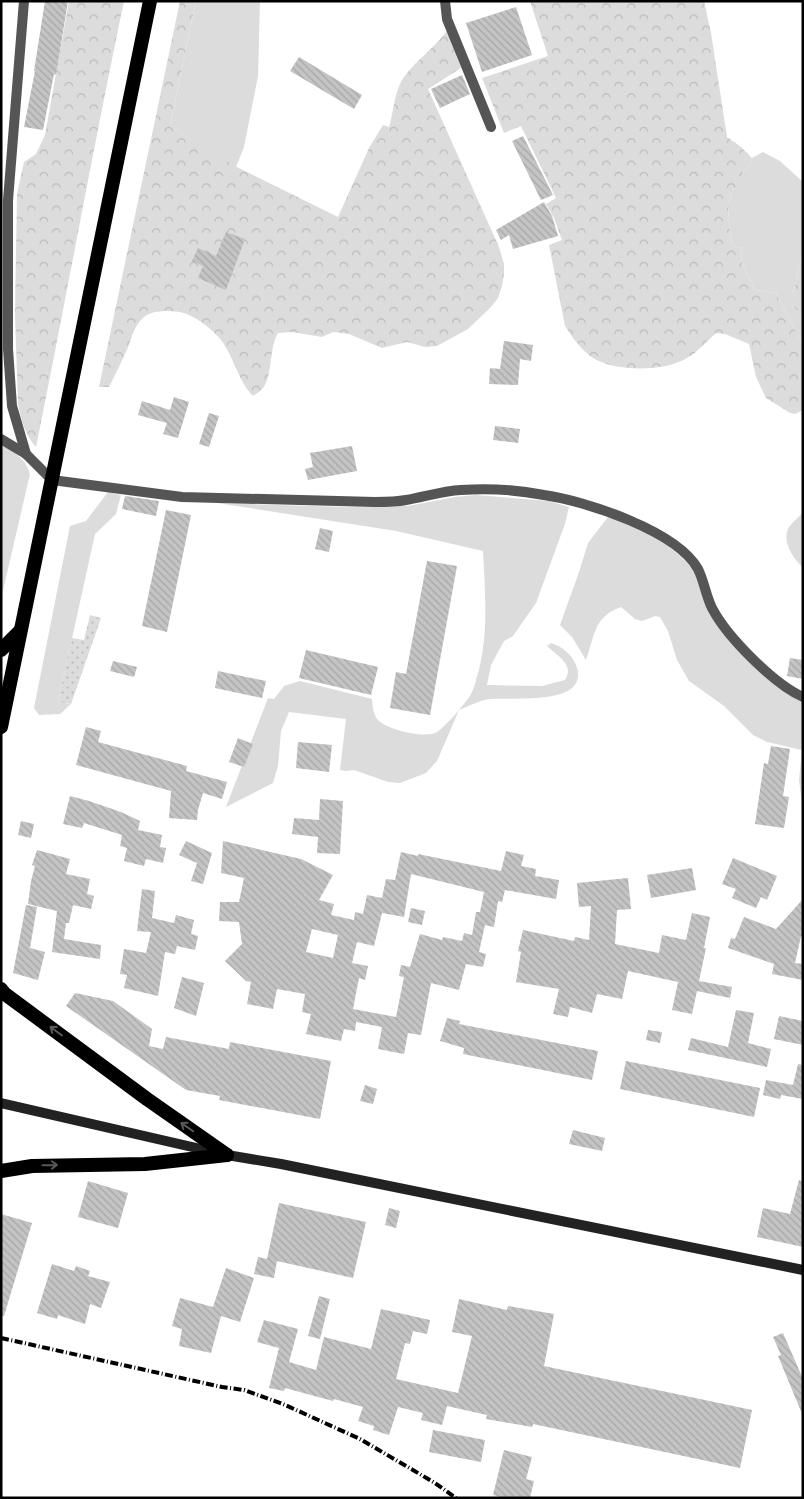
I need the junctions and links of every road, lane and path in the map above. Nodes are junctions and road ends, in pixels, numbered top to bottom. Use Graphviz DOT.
graph roads {
  1 [pos="24,1"];
  2 [pos="150,1"];
  3 [pos="445,1"];
  4 [pos="491,127"];
  5 [pos="1,439"];
  6 [pos="26,454"];
  7 [pos="52,480"];
  8 [pos="20,631"];
  9 [pos="1,650"];
  10 [pos="803,697"];
  11 [pos="1,727"];
  12 [pos="1,989"];
  13 [pos="1,1103"];
  14 [pos="227,1155"];
  15 [pos="1,1171"];
  16 [pos="803,1270"];
  1 -- 6 [label="street"];
  2 -- 7 [label="highway"];
  3 -- 4 [label="street"];
  5 -- 6 [label="street"];
  6 -- 7 [label="street"];
  7 -- 8 [label="highway"];
  7 -- 10 [label="street"];
  8 -- 9 [label="highway"];
  8 -- 11 [label="highway"];
  14 -- 12 [label="highway, one-way"];
  13 -- 14 [label="main road"];
  15 -- 14 [label="highway, one-way"];
  14 -- 16 [label="main road"];
}
